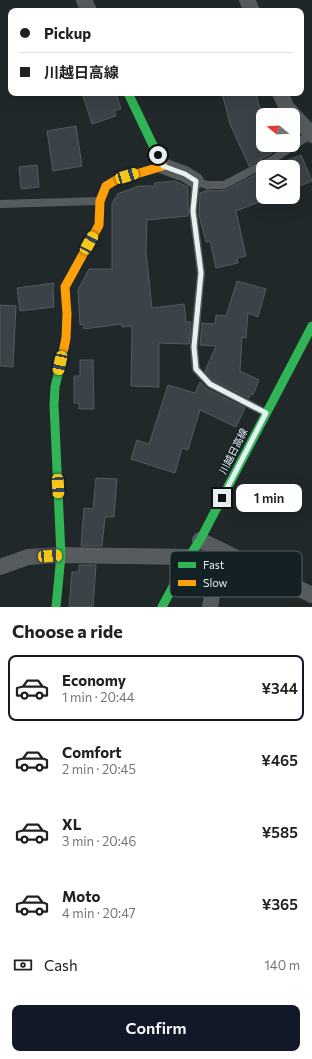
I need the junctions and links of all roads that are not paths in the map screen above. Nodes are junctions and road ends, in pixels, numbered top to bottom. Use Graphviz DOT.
graph roads {
  1 [pos="130,96"];
  2 [pos="281,96"];
  3 [pos="312,134"];
  4 [pos="163,166"];
  5 [pos="196,181"];
  6 [pos="100,200"];
  7 [pos="0,204"];
  8 [pos="312,326"];
  9 [pos="266,413"];
  10 [pos="200,540"];
  11 [pos="220,550"];
  12 [pos="193,551"];
  13 [pos="61,555"];
  14 [pos="170,557"];
  15 [pos="0,567"];
  16 [pos="302,591"];
  17 [pos="170,592"];
  18 [pos="312,596"];
  19 [pos="212,597"];
  20 [pos="56,607"];
  21 [pos="162,607"];
  22 [pos="210,607"];
  1 -- 4 [label="street"];
  2 -- 3 [label="street"];
  3 -- 5 [label="lane"];
  4 -- 5 [label="street"];
  4 -- 6 [label="street"];
  5 -- 9 [label="lane"];
  6 -- 7 [label="lane"];
  6 -- 13 [label="street"];
  8 -- 9 [label="street, 川越日高線"];
  9 -- 10 [label="street, 川越日高線"];
  10 -- 11 [label="street"];
  10 -- 12 [label="street, 川越日高線"];
  13 -- 14 [label="street"];
  13 -- 15 [label="street"];
  13 -- 20 [label="street"];
  16 -- 18 [label="street"];
  17 -- 21 [label="street, 川越日高線"];
  19 -- 22 [label="street"];
}
